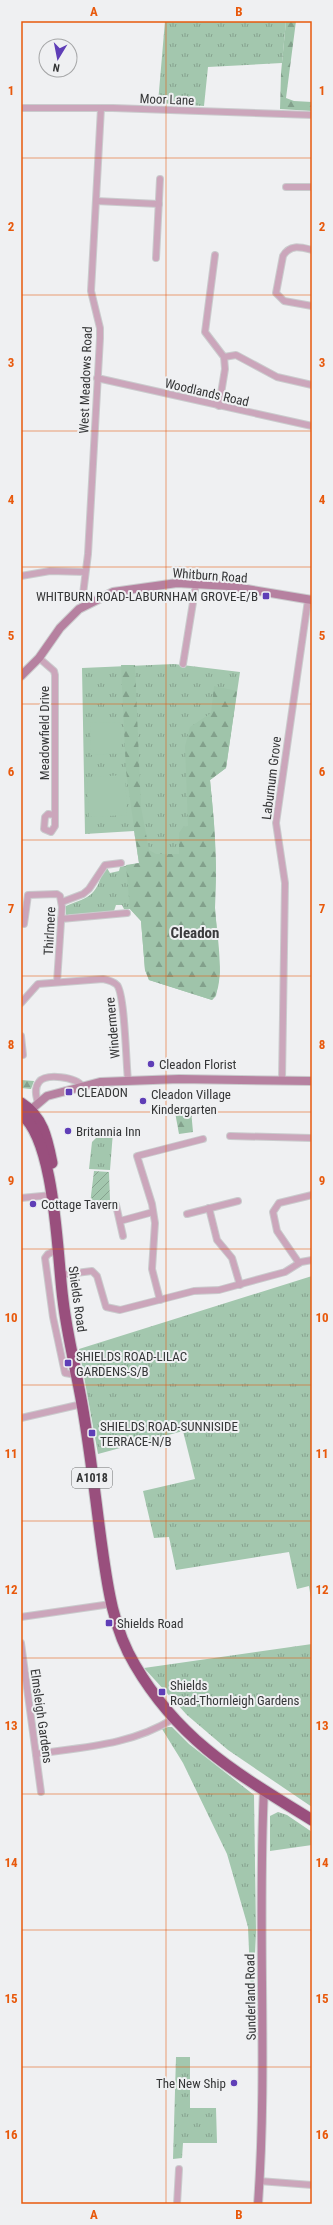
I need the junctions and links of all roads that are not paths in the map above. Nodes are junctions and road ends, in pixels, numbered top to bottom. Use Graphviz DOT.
graph roads {
  1 [pos="21,108"];
  2 [pos="101,108"];
  3 [pos="312,115"];
  4 [pos="160,179"];
  5 [pos="286,187"];
  6 [pos="312,187"];
  7 [pos="96,201"];
  8 [pos="159,204"];
  9 [pos="312,250"];
  10 [pos="215,255"];
  11 [pos="156,258"];
  12 [pos="312,306"];
  13 [pos="224,357"];
  14 [pos="97,378"];
  15 [pos="312,385"];
  16 [pos="219,406"];
  17 [pos="312,426"];
  18 [pos="85,572"];
  19 [pos="21,576"];
  20 [pos="196,584"];
  21 [pos="310,600"];
  22 [pos="89,603"];
  23 [pos="39,658"];
  24 [pos="182,664"];
  25 [pos="21,676"];
  26 [pos="55,815"];
  27 [pos="117,865"];
  28 [pos="62,902"];
  29 [pos="122,912"];
  30 [pos="61,919"];
  31 [pos="24,924"];
  32 [pos="57,982"];
  33 [pos="21,1003"];
  34 [pos="21,1036"];
  35 [pos="21,1056"];
  36 [pos="128,1080"];
  37 [pos="282,1080"];
  38 [pos="312,1081"];
  39 [pos="82,1086"];
  40 [pos="21,1103"];
  41 [pos="28,1110"];
  42 [pos="230,1136"];
  43 [pos="312,1138"];
  44 [pos="203,1139"];
  45 [pos="312,1194"];
  46 [pos="52,1195"];
  47 [pos="21,1198"];
  48 [pos="238,1201"];
  49 [pos="116,1205"];
  50 [pos="209,1208"];
  51 [pos="153,1212"];
  52 [pos="187,1214"];
  53 [pos="120,1221"];
  54 [pos="123,1236"];
  55 [pos="58,1250"];
  56 [pos="312,1260"];
  57 [pos="299,1263"];
  58 [pos="60,1275"];
  59 [pos="240,1285"];
  60 [pos="160,1300"];
  61 [pos="76,1376"];
  62 [pos="82,1404"];
  63 [pos="21,1418"];
  64 [pos="111,1604"];
  65 [pos="21,1617"];
  66 [pos="21,1643"];
  67 [pos="173,1719"];
  68 [pos="36,1754"];
  69 [pos="264,1790"];
  70 [pos="42,1792"];
  71 [pos="312,1820"];
  72 [pos="180,2169"];
  73 [pos="260,2181"];
  74 [pos="312,2185"];
  75 [pos="177,2204"];
  76 [pos="258,2204"];
  1 -- 2 [label="street, Moor Lane"];
  2 -- 3 [label="street, Moor Lane"];
  2 -- 7 [label="street, West Meadows Road"];
  4 -- 8 [label="street"];
  5 -- 6 [label="street"];
  7 -- 8 [label="street"];
  7 -- 14 [label="street, West Meadows Road"];
  8 -- 11 [label="street"];
  9 -- 12 [label="street"];
  10 -- 13 [label="street"];
  13 -- 15 [label="street"];
  13 -- 16 [label="street"];
  14 -- 16 [label="street, Woodlands Road"];
  14 -- 18 [label="street, West Meadows Road"];
  16 -- 17 [label="street, Woodlands Road"];
  18 -- 19 [label="street"];
  18 -- 22 [label="street, West Meadows Road"];
  20 -- 21 [label="street, Whitburn Road"];
  20 -- 22 [label="street, Whitburn Road"];
  20 -- 24 [label="street"];
  21 -- 37 [label="street, Laburnum Grove"];
  22 -- 23 [label="street, Whitburn Road"];
  23 -- 25 [label="street, Whitburn Road"];
  23 -- 26 [label="street, Meadowfield Drive"];
  27 -- 28 [label="street"];
  28 -- 30 [label="street, Thirlmere"];
  28 -- 31 [label="street, Thirlmere"];
  29 -- 30 [label="street"];
  30 -- 32 [label="street, Thirlmere"];
  32 -- 33 [label="street, Windermere"];
  32 -- 36 [label="street, Windermere"];
  34 -- 35 [label="street"];
  36 -- 37 [label="street"];
  36 -- 39 [label="street"];
  37 -- 38 [label="street"];
  39 -- 41 [label="street"];
  39 -- 41 [label="street"];
  40 -- 41 [label="highway, Shields Road / A1018"];
  41 -- 46 [label="highway, Shields Road / A1018"];
  42 -- 43 [label="street"];
  44 -- 51 [label="street"];
  45 -- 57 [label="street"];
  46 -- 47 [label="street"];
  46 -- 55 [label="highway, Shields Road / A1018"];
  48 -- 50 [label="street"];
  49 -- 53 [label="street"];
  50 -- 52 [label="street"];
  50 -- 59 [label="street"];
  51 -- 53 [label="street"];
  51 -- 60 [label="street"];
  53 -- 54 [label="street"];
  55 -- 58 [label="highway, Shields Road / A1018"];
  55 -- 61 [label="street"];
  56 -- 57 [label="street"];
  57 -- 59 [label="street"];
  58 -- 60 [label="street"];
  58 -- 61 [label="highway, Shields Road / A1018"];
  59 -- 60 [label="street"];
  61 -- 62 [label="highway, Shields Road / A1018"];
  62 -- 63 [label="street"];
  62 -- 64 [label="highway, Shields Road / A1018"];
  64 -- 65 [label="street"];
  64 -- 67 [label="highway, Shields Road / A1018"];
  66 -- 68 [label="street, Elmsleigh Gardens"];
  67 -- 68 [label="street"];
  67 -- 69 [label="highway, Shields Road / A1018"];
  68 -- 70 [label="street, Elmsleigh Gardens"];
  69 -- 71 [label="highway, Shields Road / A1018"];
  69 -- 73 [label="street, Sunderland Road"];
  72 -- 75 [label="street"];
  73 -- 74 [label="street"];
  73 -- 76 [label="street, Sunderland Road"];
}
